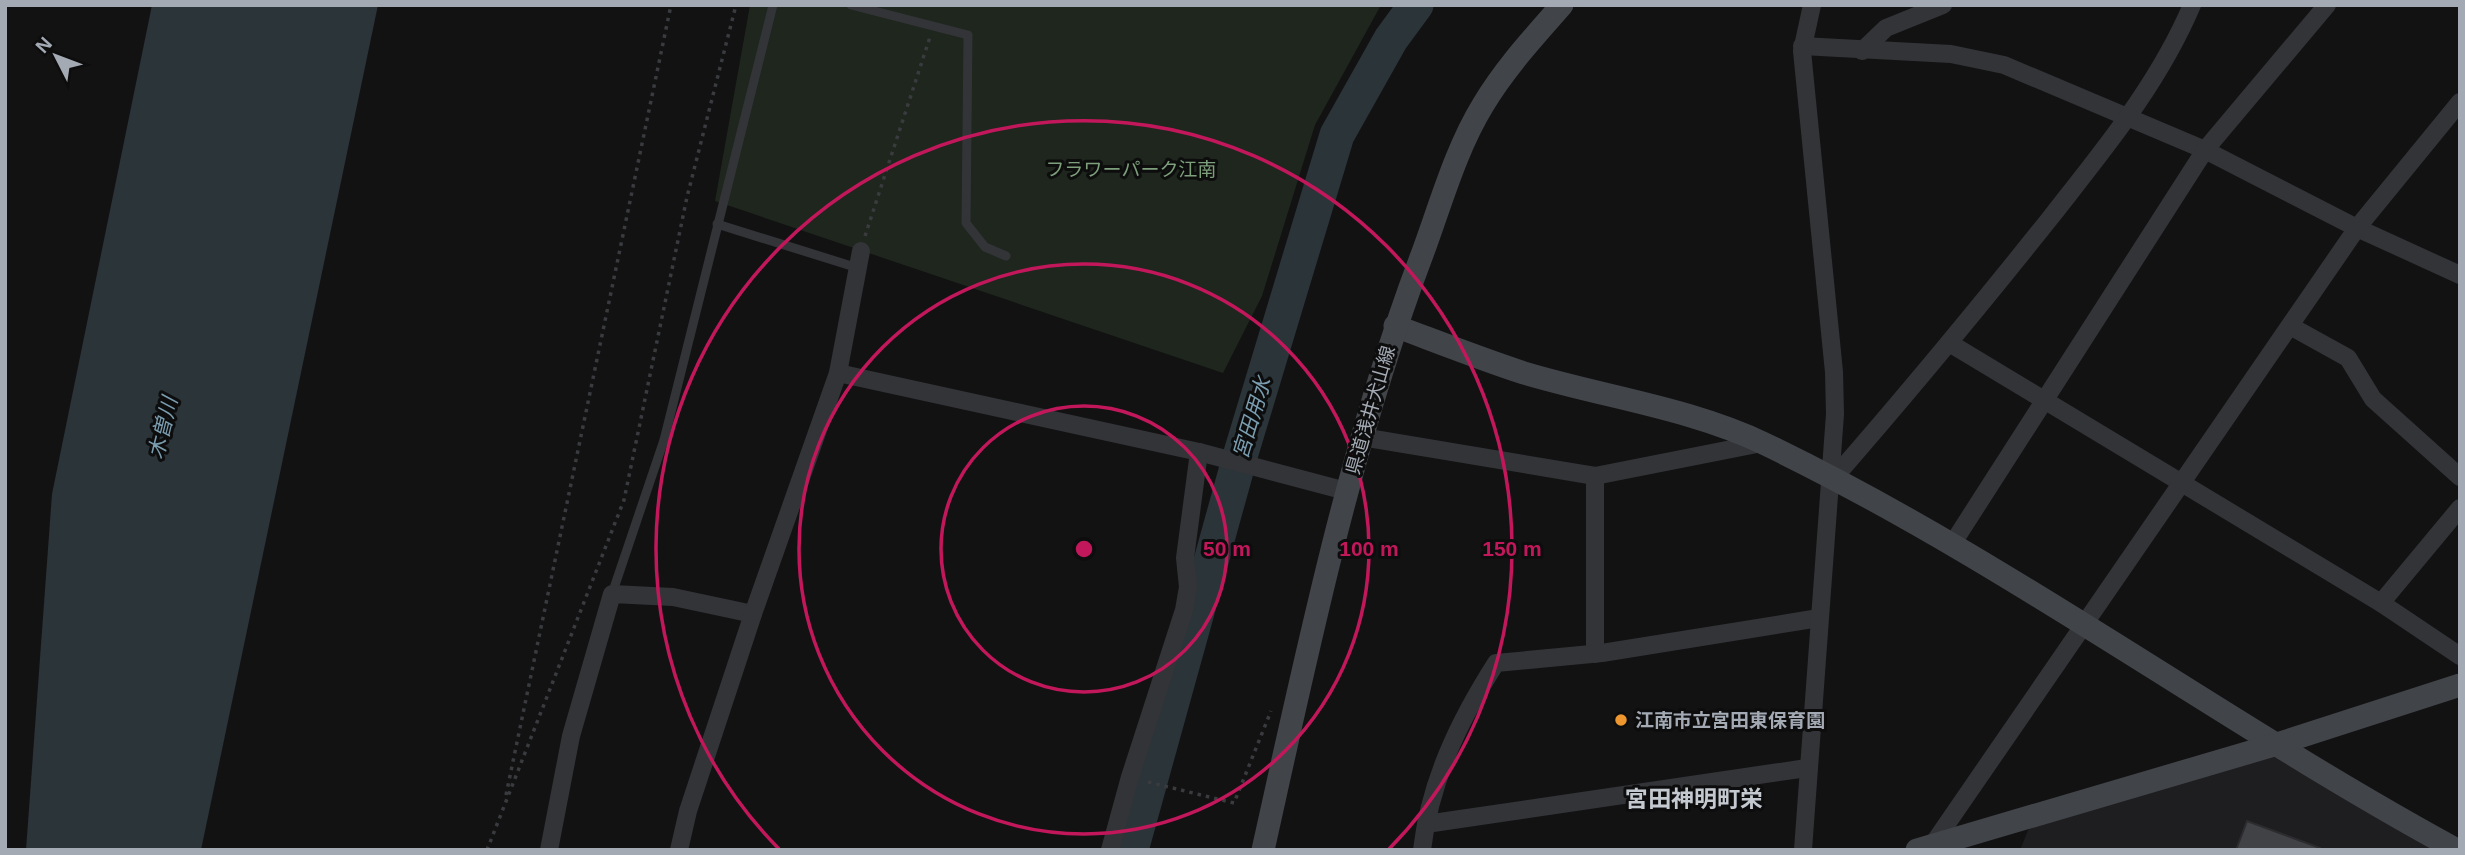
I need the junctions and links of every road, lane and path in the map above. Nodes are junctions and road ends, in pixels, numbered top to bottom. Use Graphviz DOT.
graph roads {
  1 [pos="671,5"];
  2 [pos="736,5"];
  3 [pos="773,5"];
  4 [pos="852,5"];
  5 [pos="1562,5"];
  6 [pos="1812,5"];
  7 [pos="1943,5"];
  8 [pos="2192,5"];
  9 [pos="2327,5"];
  10 [pos="933,26"];
  11 [pos="1802,46"];
  12 [pos="1862,51"];
  13 [pos="2460,102"];
  14 [pos="2130,116"];
  15 [pos="2205,150"];
  16 [pos="717,224"];
  17 [pos="2357,228"];
  18 [pos="1006,256"];
  19 [pos="859,259"];
  20 [pos="2460,275"];
  21 [pos="1395,326"];
  22 [pos="2290,326"];
  23 [pos="1951,344"];
  24 [pos="838,373"];
  25 [pos="2045,399"];
  26 [pos="1362,437"];
  27 [pos="1762,443"];
  28 [pos="1199,452"];
  29 [pos="1595,476"];
  30 [pos="2460,477"];
  31 [pos="1833,479"];
  32 [pos="2183,482"];
  33 [pos="1346,491"];
  34 [pos="2460,508"];
  35 [pos="1951,546"];
  36 [pos="612,594"];
  37 [pos="2381,603"];
  38 [pos="753,614"];
  39 [pos="1819,618"];
  40 [pos="2084,627"];
  41 [pos="1595,654"];
  42 [pos="2460,656"];
  43 [pos="2460,685"];
  44 [pos="1272,709"];
  45 [pos="2274,744"];
  46 [pos="1807,768"];
  47 [pos="1138,779"];
  48 [pos="503,806"];
  49 [pos="1426,824"];
  50 [pos="1925,847"];
  51 [pos="487,850"];
  52 [pos="549,850"];
  53 [pos="679,850"];
  54 [pos="1110,850"];
  55 [pos="1263,850"];
  56 [pos="1422,850"];
  57 [pos="1803,850"];
  58 [pos="2456,850"];
  1 -- 48 [label="path"];
  2 -- 48 [label="path"];
  3 -- 16 [label="lane"];
  4 -- 10 [label="lane"];
  5 -- 21 [label="street, 県道浅井犬山線"];
  6 -- 11 [label="street"];
  7 -- 12 [label="street"];
  8 -- 14 [label="street"];
  9 -- 15 [label="street"];
  10 -- 18 [label="lane"];
  10 -- 19 [label="path"];
  11 -- 12 [label="street"];
  11 -- 31 [label="street"];
  12 -- 14 [label="street"];
  13 -- 17 [label="street"];
  14 -- 15 [label="street"];
  14 -- 23 [label="street"];
  15 -- 17 [label="street"];
  15 -- 25 [label="street"];
  16 -- 19 [label="lane"];
  16 -- 36 [label="lane"];
  17 -- 20 [label="street"];
  17 -- 22 [label="street"];
  19 -- 24 [label="street"];
  21 -- 26 [label="street, 県道浅井犬山線"];
  21 -- 27 [label="street"];
  22 -- 30 [label="street"];
  22 -- 32 [label="street"];
  23 -- 25 [label="street"];
  23 -- 31 [label="street"];
  24 -- 28 [label="street"];
  24 -- 38 [label="street"];
  25 -- 32 [label="street"];
  25 -- 35 [label="street"];
  26 -- 29 [label="street"];
  26 -- 33 [label="street, 県道浅井犬山線"];
  27 -- 29 [label="street"];
  27 -- 31 [label="street"];
  28 -- 33 [label="street"];
  28 -- 54 [label="street"];
  29 -- 41 [label="street"];
  31 -- 35 [label="street"];
  31 -- 39 [label="street"];
  32 -- 37 [label="street"];
  32 -- 40 [label="street"];
  33 -- 55 [label="street, 県道浅井犬山線"];
  34 -- 37 [label="street"];
  35 -- 40 [label="street"];
  36 -- 38 [label="street"];
  36 -- 52 [label="street"];
  37 -- 42 [label="street"];
  38 -- 53 [label="street"];
  39 -- 41 [label="street"];
  39 -- 46 [label="street"];
  40 -- 45 [label="street"];
  40 -- 50 [label="street"];
  41 -- 49 [label="street"];
  43 -- 45 [label="street"];
  44 -- 47 [label="path"];
  45 -- 50 [label="street"];
  45 -- 58 [label="street"];
  46 -- 49 [label="street"];
  46 -- 57 [label="street"];
  48 -- 51 [label="path"];
  49 -- 56 [label="street"];
}
